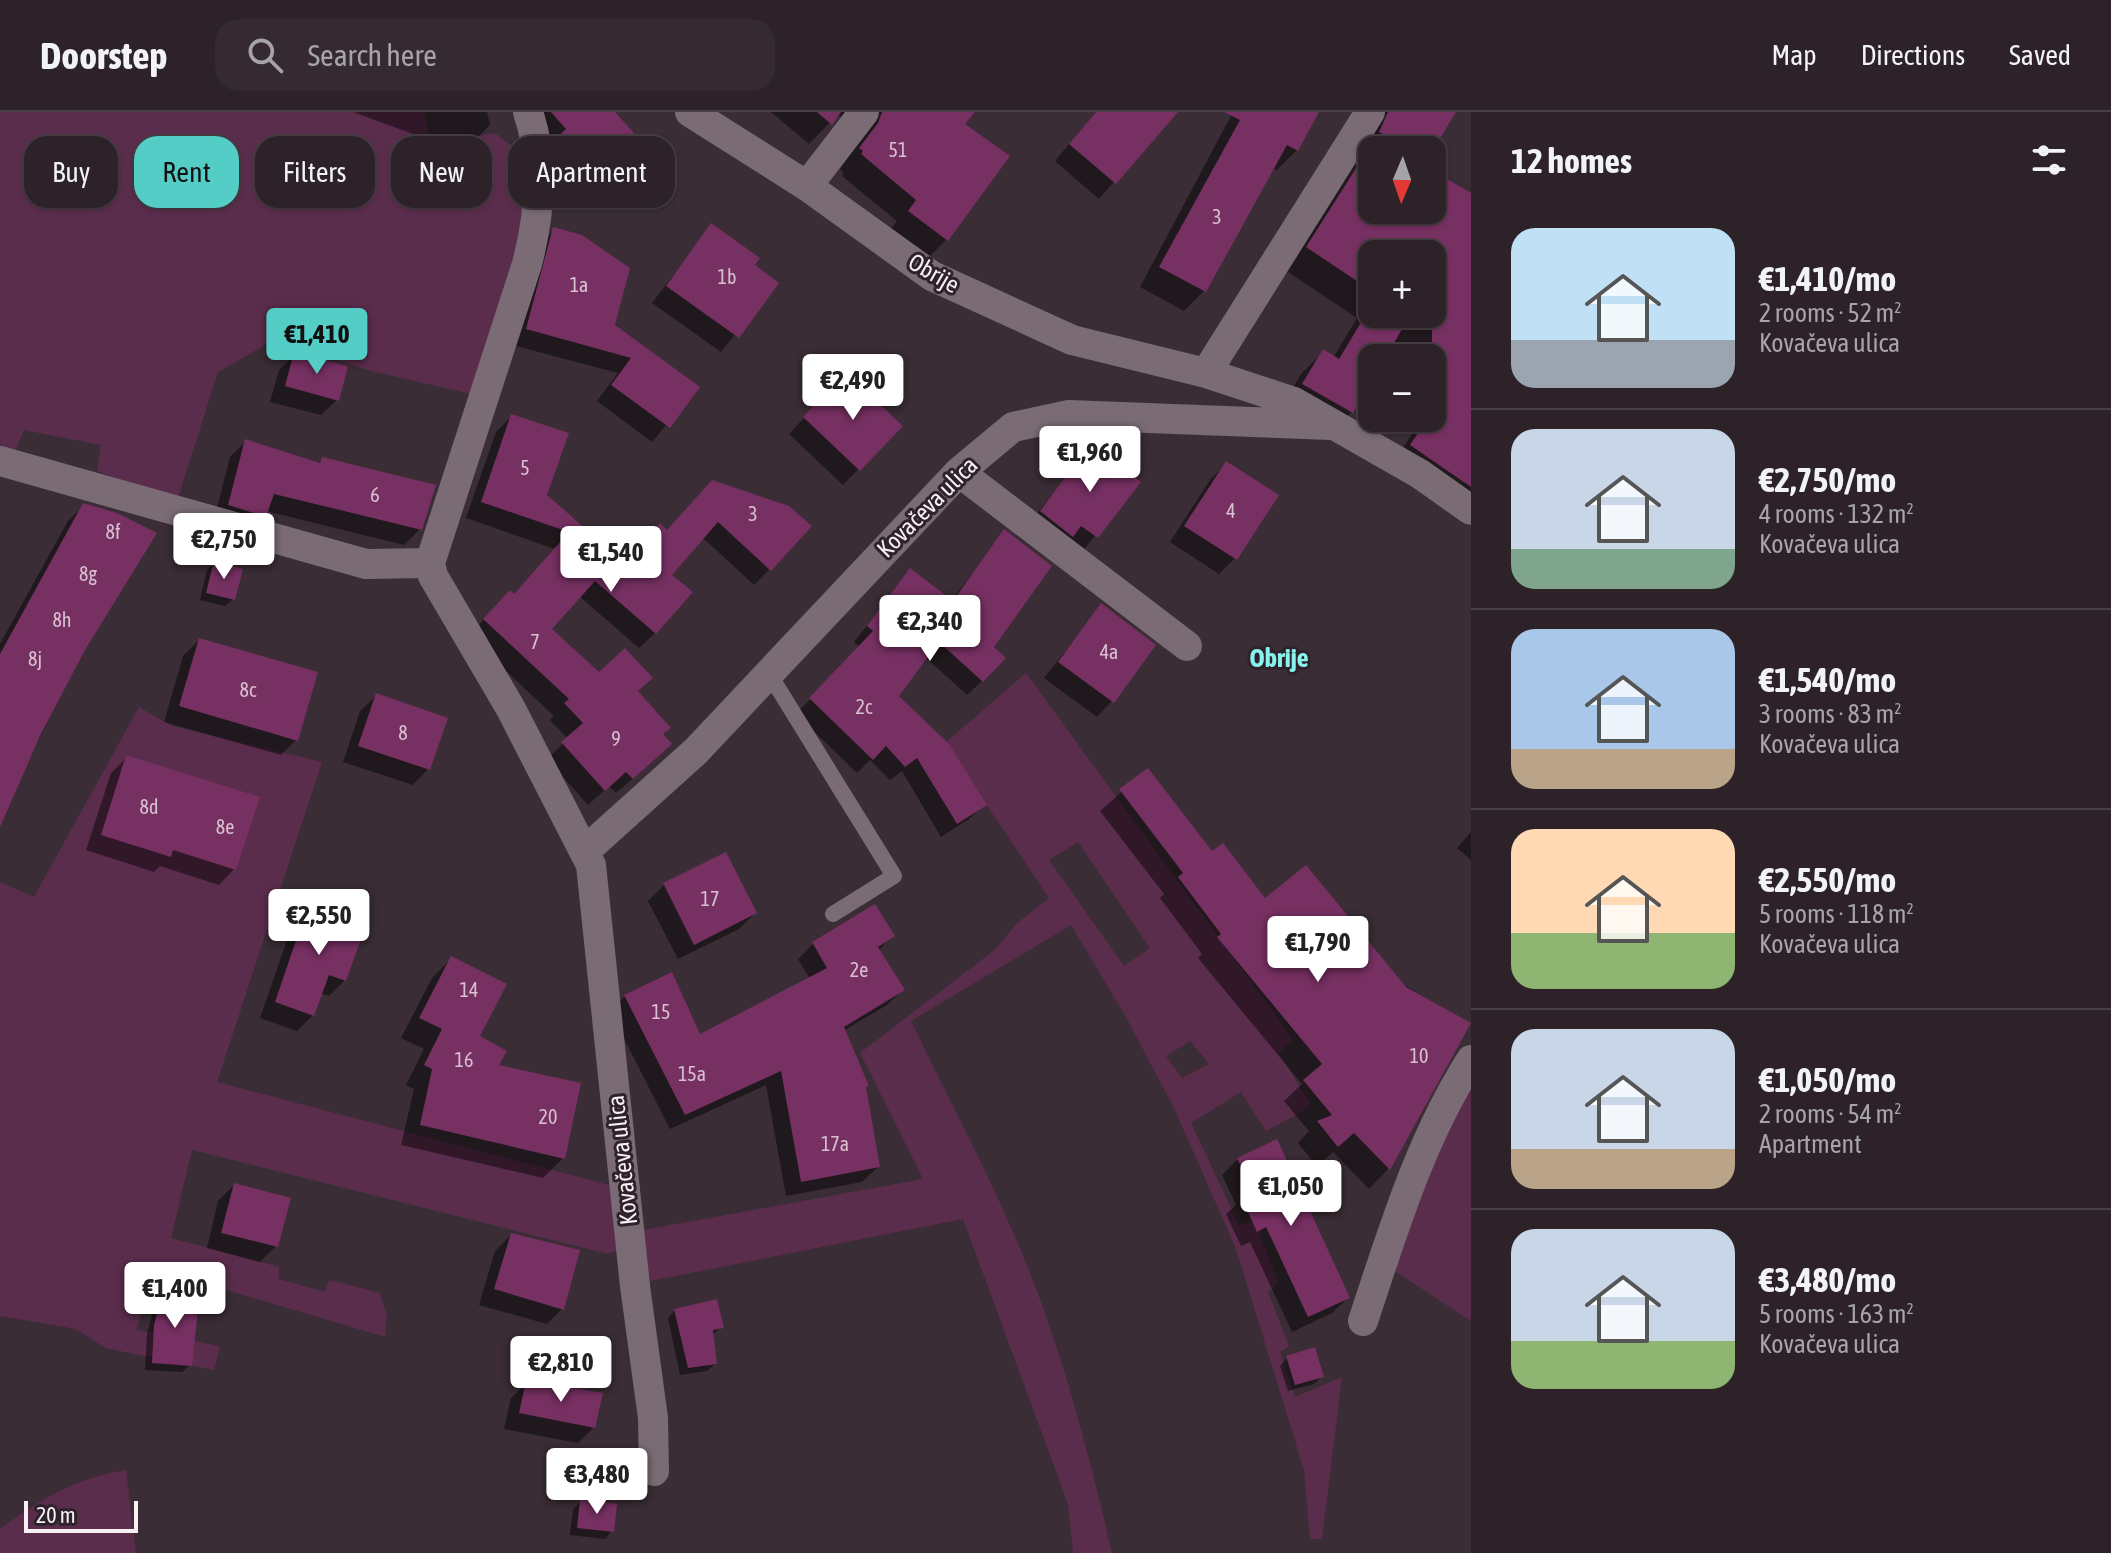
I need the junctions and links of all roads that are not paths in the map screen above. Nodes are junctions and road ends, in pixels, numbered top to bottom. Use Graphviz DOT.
graph roads {
  1 [pos="528,112"];
  2 [pos="690,112"];
  3 [pos="864,112"];
  4 [pos="1370,112"];
  5 [pos="807,186"];
  6 [pos="1206,373"];
  7 [pos="1331,425"];
  8 [pos="0,461"];
  9 [pos="959,472"];
  10 [pos="1471,510"];
  11 [pos="430,563"];
  12 [pos="1187,646"];
  13 [pos="768,672"];
  14 [pos="585,851"];
  15 [pos="833,914"];
  16 [pos="1471,1060"];
  17 [pos="1363,1321"];
  18 [pos="654,1471"];
  1 -- 11 [label="street"];
  2 -- 5 [label="street, Obrije"];
  3 -- 5 [label="street"];
  4 -- 6 [label="street"];
  5 -- 6 [label="street, Obrije"];
  6 -- 7 [label="street, Obrije"];
  7 -- 9 [label="street, Kovačeva ulica"];
  7 -- 10 [label="street, Obrije"];
  8 -- 11 [label="street"];
  9 -- 12 [label="street"];
  9 -- 13 [label="street, Kovačeva ulica"];
  11 -- 14 [label="street, Kovačeva ulica"];
  13 -- 14 [label="street, Kovačeva ulica"];
  13 -- 15 [label="lane"];
  14 -- 18 [label="street, Kovačeva ulica"];
  16 -- 17 [label="street"];
}
